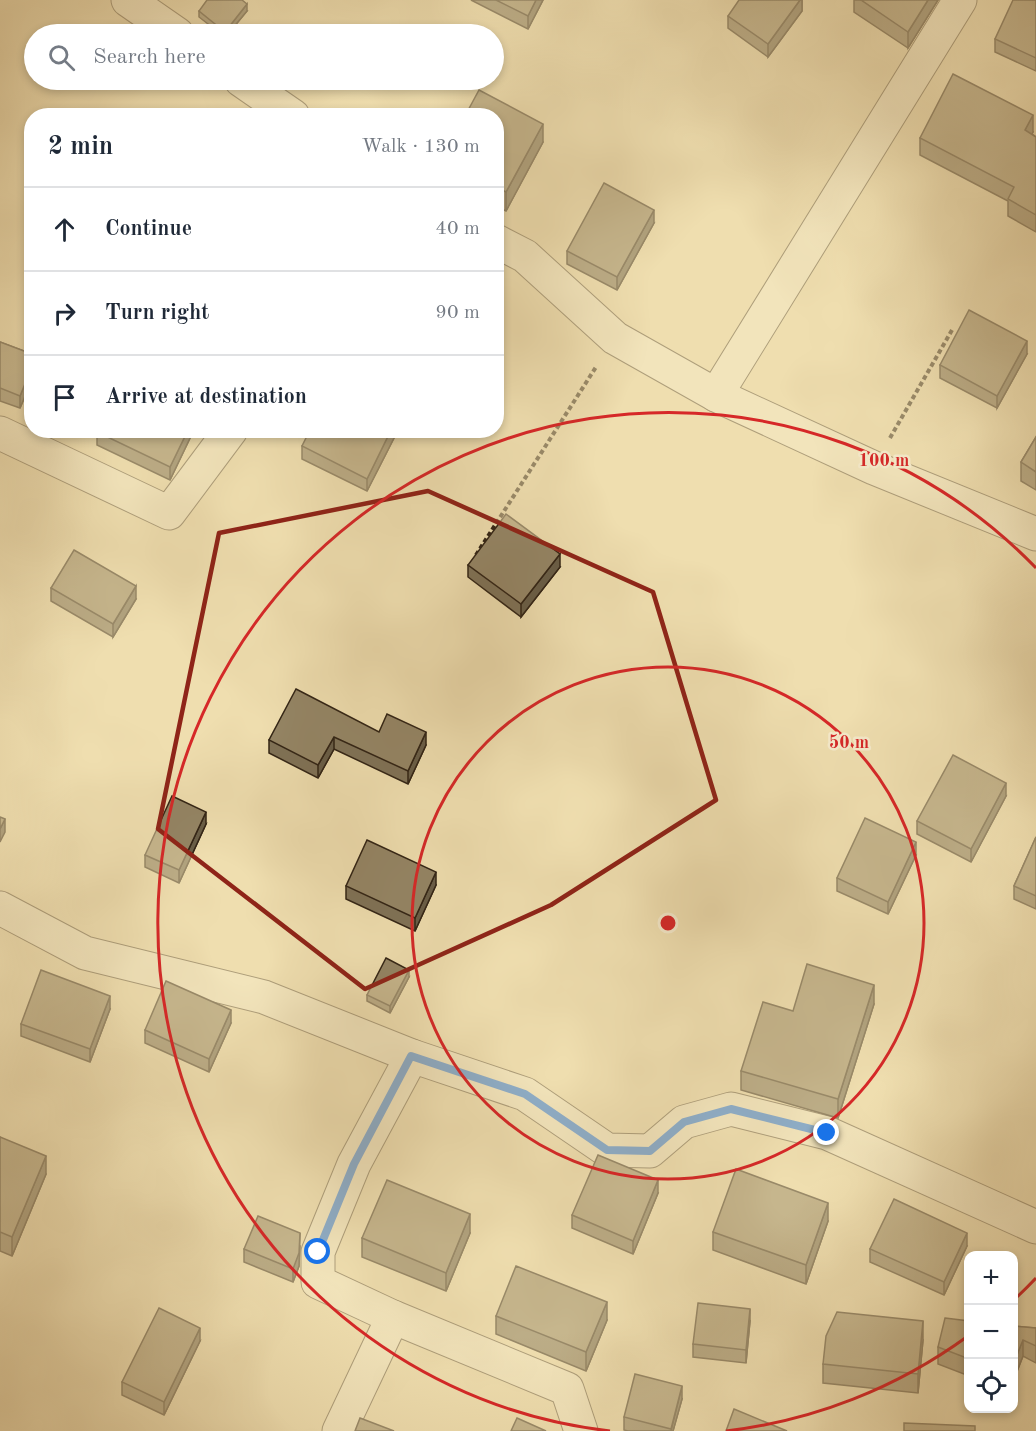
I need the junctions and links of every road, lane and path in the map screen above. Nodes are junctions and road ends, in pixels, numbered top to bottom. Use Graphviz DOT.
graph roads {
  1 [pos="128,0"];
  2 [pos="960,0"];
  3 [pos="163,24"];
  4 [pos="255,90"];
  5 [pos="281,108"];
  6 [pos="504,245"];
  7 [pos="952,330"];
  8 [pos="615,338"];
  9 [pos="716,395"];
  10 [pos="0,433"];
  11 [pos="225,438"];
  12 [pos="874,468"];
  13 [pos="1036,534"];
  14 [pos="476,555"];
  15 [pos="0,908"];
  16 [pos="411,1056"];
  17 [pos="1036,1227"];
  18 [pos="393,1317"];
  19 [pos="339,1431"];
  20 [pos="581,1431"];
  1 -- 3 [label="street"];
  2 -- 9 [label="street"];
  4 -- 5 [label="street"];
  6 -- 8 [label="street"];
  7 -- 12 [label="path"];
  8 -- 9 [label="street"];
  8 -- 14 [label="path"];
  9 -- 12 [label="street"];
  10 -- 11 [label="street"];
  12 -- 13 [label="street"];
  15 -- 16 [label="street"];
  16 -- 17 [label="street"];
  16 -- 18 [label="street"];
  18 -- 19 [label="street"];
  18 -- 20 [label="street"];
}
